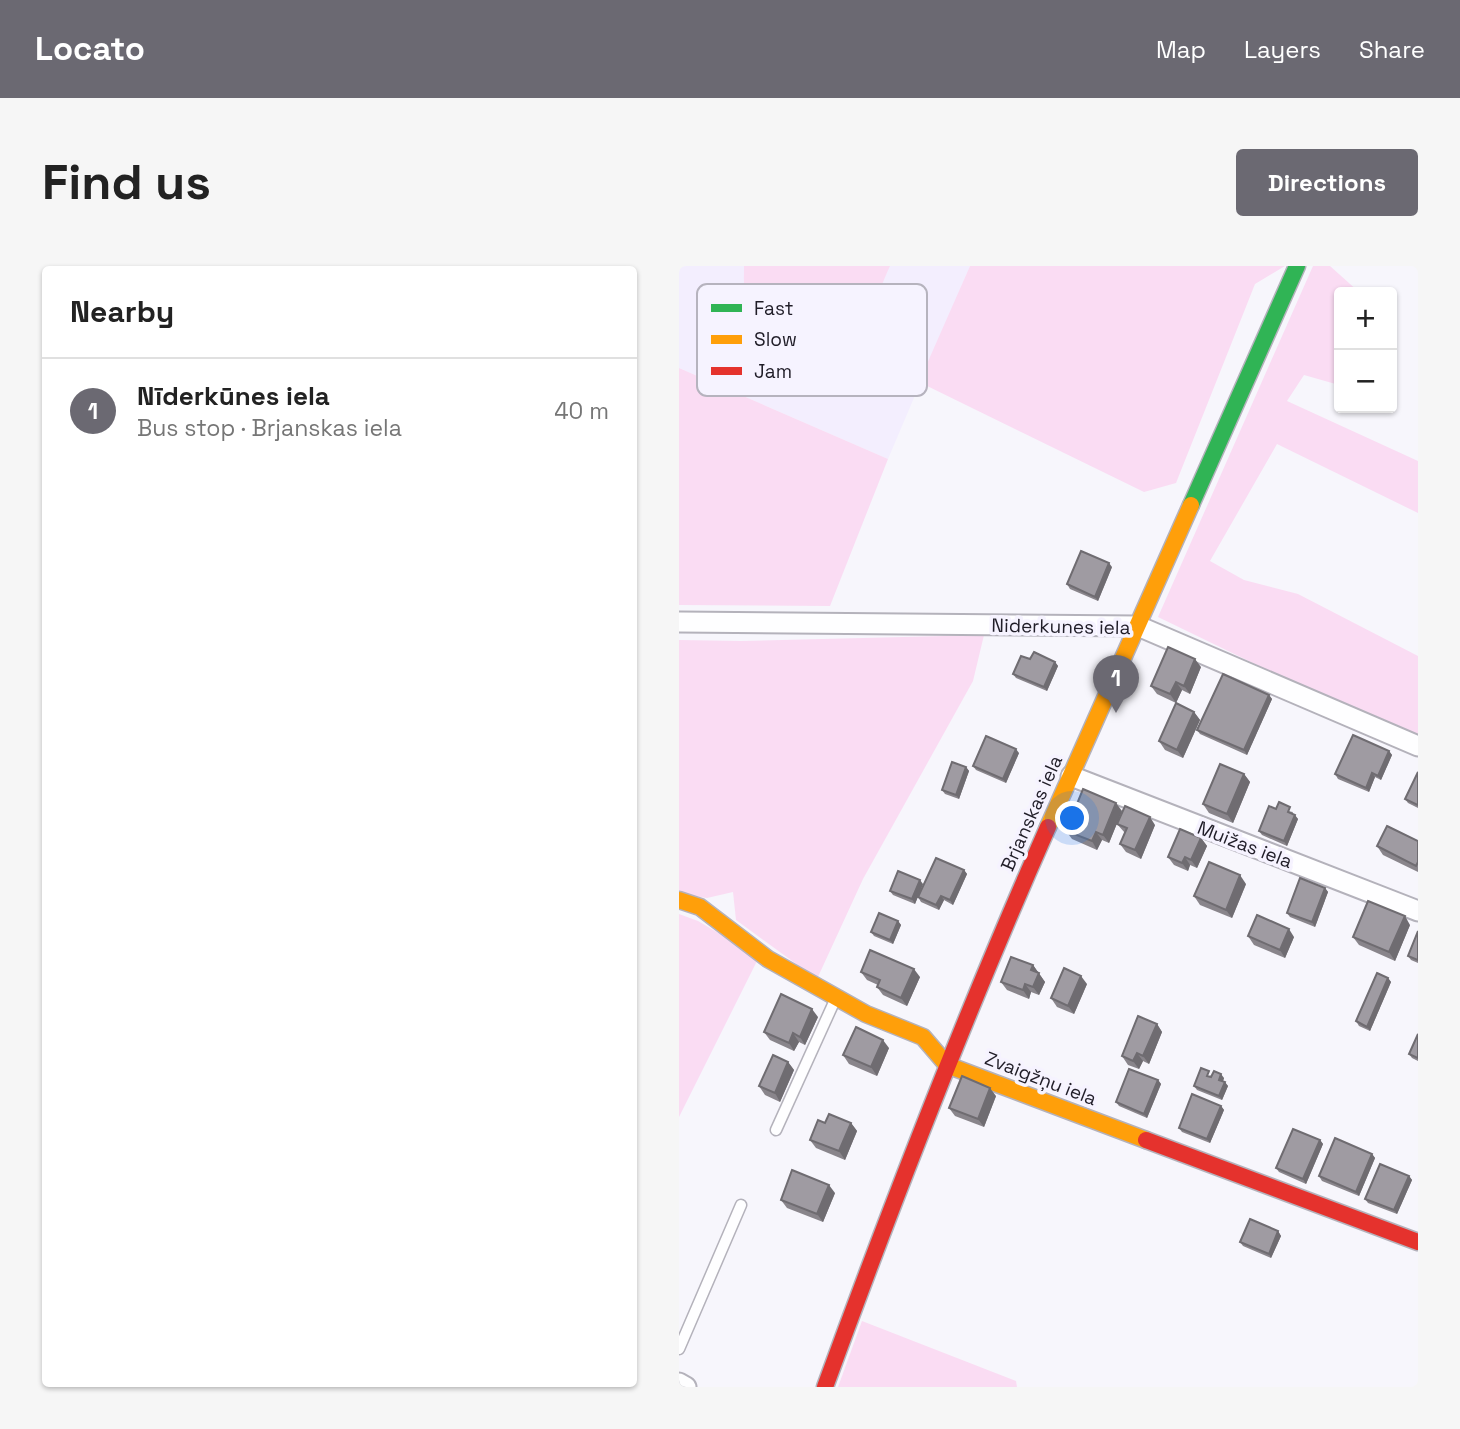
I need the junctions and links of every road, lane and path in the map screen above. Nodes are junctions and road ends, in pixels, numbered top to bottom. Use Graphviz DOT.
graph roads {
  1 [pos="1297,266"];
  2 [pos="679,622"];
  3 [pos="1138,626"];
  4 [pos="1418,746"];
  5 [pos="1071,776"];
  6 [pos="679,900"];
  7 [pos="1418,911"];
  8 [pos="836,997"];
  9 [pos="947,1065"];
  10 [pos="776,1130"];
  11 [pos="741,1205"];
  12 [pos="1418,1242"];
  13 [pos="679,1349"];
  14 [pos="679,1383"];
  15 [pos="686,1387"];
  16 [pos="825,1387"];
  1 -- 3 [label="main road, Brjanskas iela"];
  2 -- 3 [label="street, Niderkunes iela"];
  3 -- 4 [label="street, Niderkunes iela"];
  3 -- 5 [label="main road, Brjanskas iela"];
  5 -- 7 [label="street, Muižas iela"];
  5 -- 9 [label="main road, Brjanskas iela"];
  6 -- 8 [label="main road, Zvaigžņu iela"];
  8 -- 9 [label="main road, Zvaigžņu iela"];
  8 -- 10 [label="lane"];
  9 -- 12 [label="main road, Zvaigžņu iela"];
  9 -- 16 [label="main road, Brjanskas iela"];
  11 -- 13 [label="lane"];
  14 -- 15 [label="street"];
}
